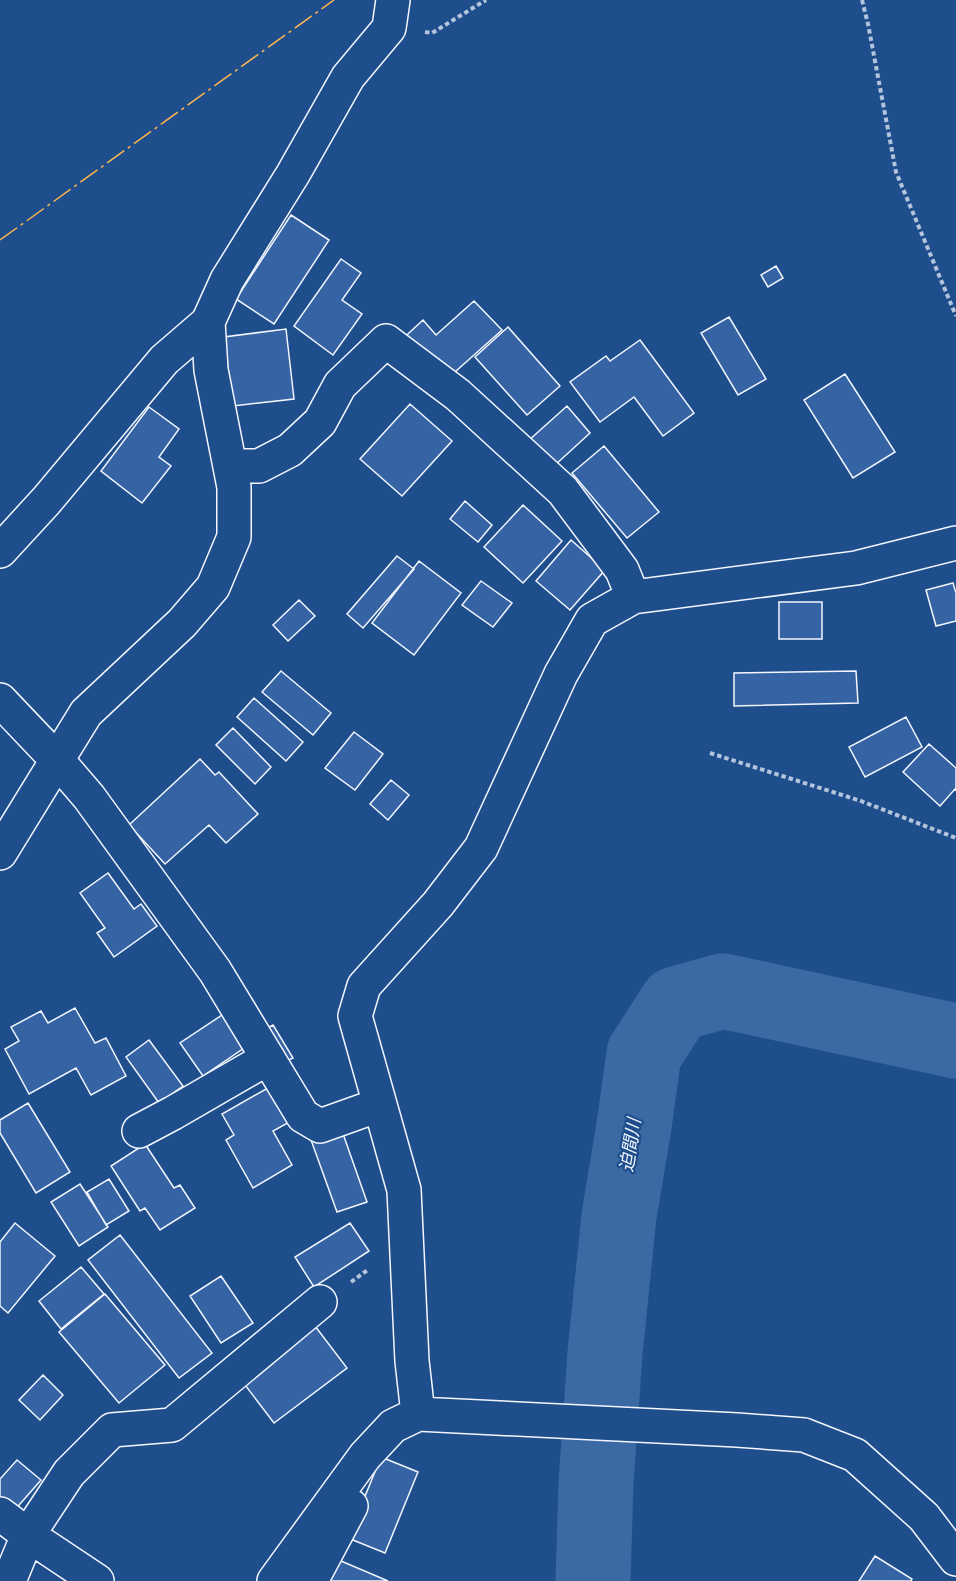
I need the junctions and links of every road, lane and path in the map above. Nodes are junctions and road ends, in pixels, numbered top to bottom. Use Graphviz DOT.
graph roads {
  1 [pos="486,0"];
  2 [pos="862,0"];
  3 [pos="391,14"];
  4 [pos="956,316"];
  5 [pos="208,322"];
  6 [pos="230,466"];
  7 [pos="956,543"];
  8 [pos="0,551"];
  9 [pos="633,597"];
  10 [pos="0,700"];
  11 [pos="710,753"];
  12 [pos="58,760"];
  13 [pos="956,838"];
  14 [pos="0,853"];
  15 [pos="268,1058"];
  16 [pos="380,1105"];
  17 [pos="139,1131"];
  18 [pos="406,1253"];
  19 [pos="320,1302"];
  20 [pos="418,1414"];
  21 [pos="365,1456"];
  22 [pos="0,1514"];
  23 [pos="28,1535"];
  24 [pos="956,1559"];
  25 [pos="9,1581"];
  26 [pos="97,1581"];
  27 [pos="274,1581"];
  28 [pos="311,1581"];
  1 -- 3 [label="path"];
  2 -- 4 [label="path"];
  3 -- 5 [label="street"];
  5 -- 6 [label="street"];
  5 -- 8 [label="street"];
  6 -- 9 [label="street"];
  6 -- 12 [label="street"];
  7 -- 9 [label="street"];
  9 -- 16 [label="street"];
  10 -- 12 [label="street"];
  11 -- 13 [label="path"];
  12 -- 14 [label="street"];
  12 -- 15 [label="street"];
  15 -- 16 [label="street"];
  15 -- 17 [label="street"];
  16 -- 18 [label="street"];
  18 -- 19 [label="path"];
  18 -- 20 [label="street"];
  19 -- 23 [label="street"];
  20 -- 21 [label="street"];
  20 -- 24 [label="street"];
  21 -- 27 [label="street"];
  21 -- 28 [label="street"];
  22 -- 23 [label="street"];
  23 -- 25 [label="street"];
  23 -- 26 [label="street"];
}
